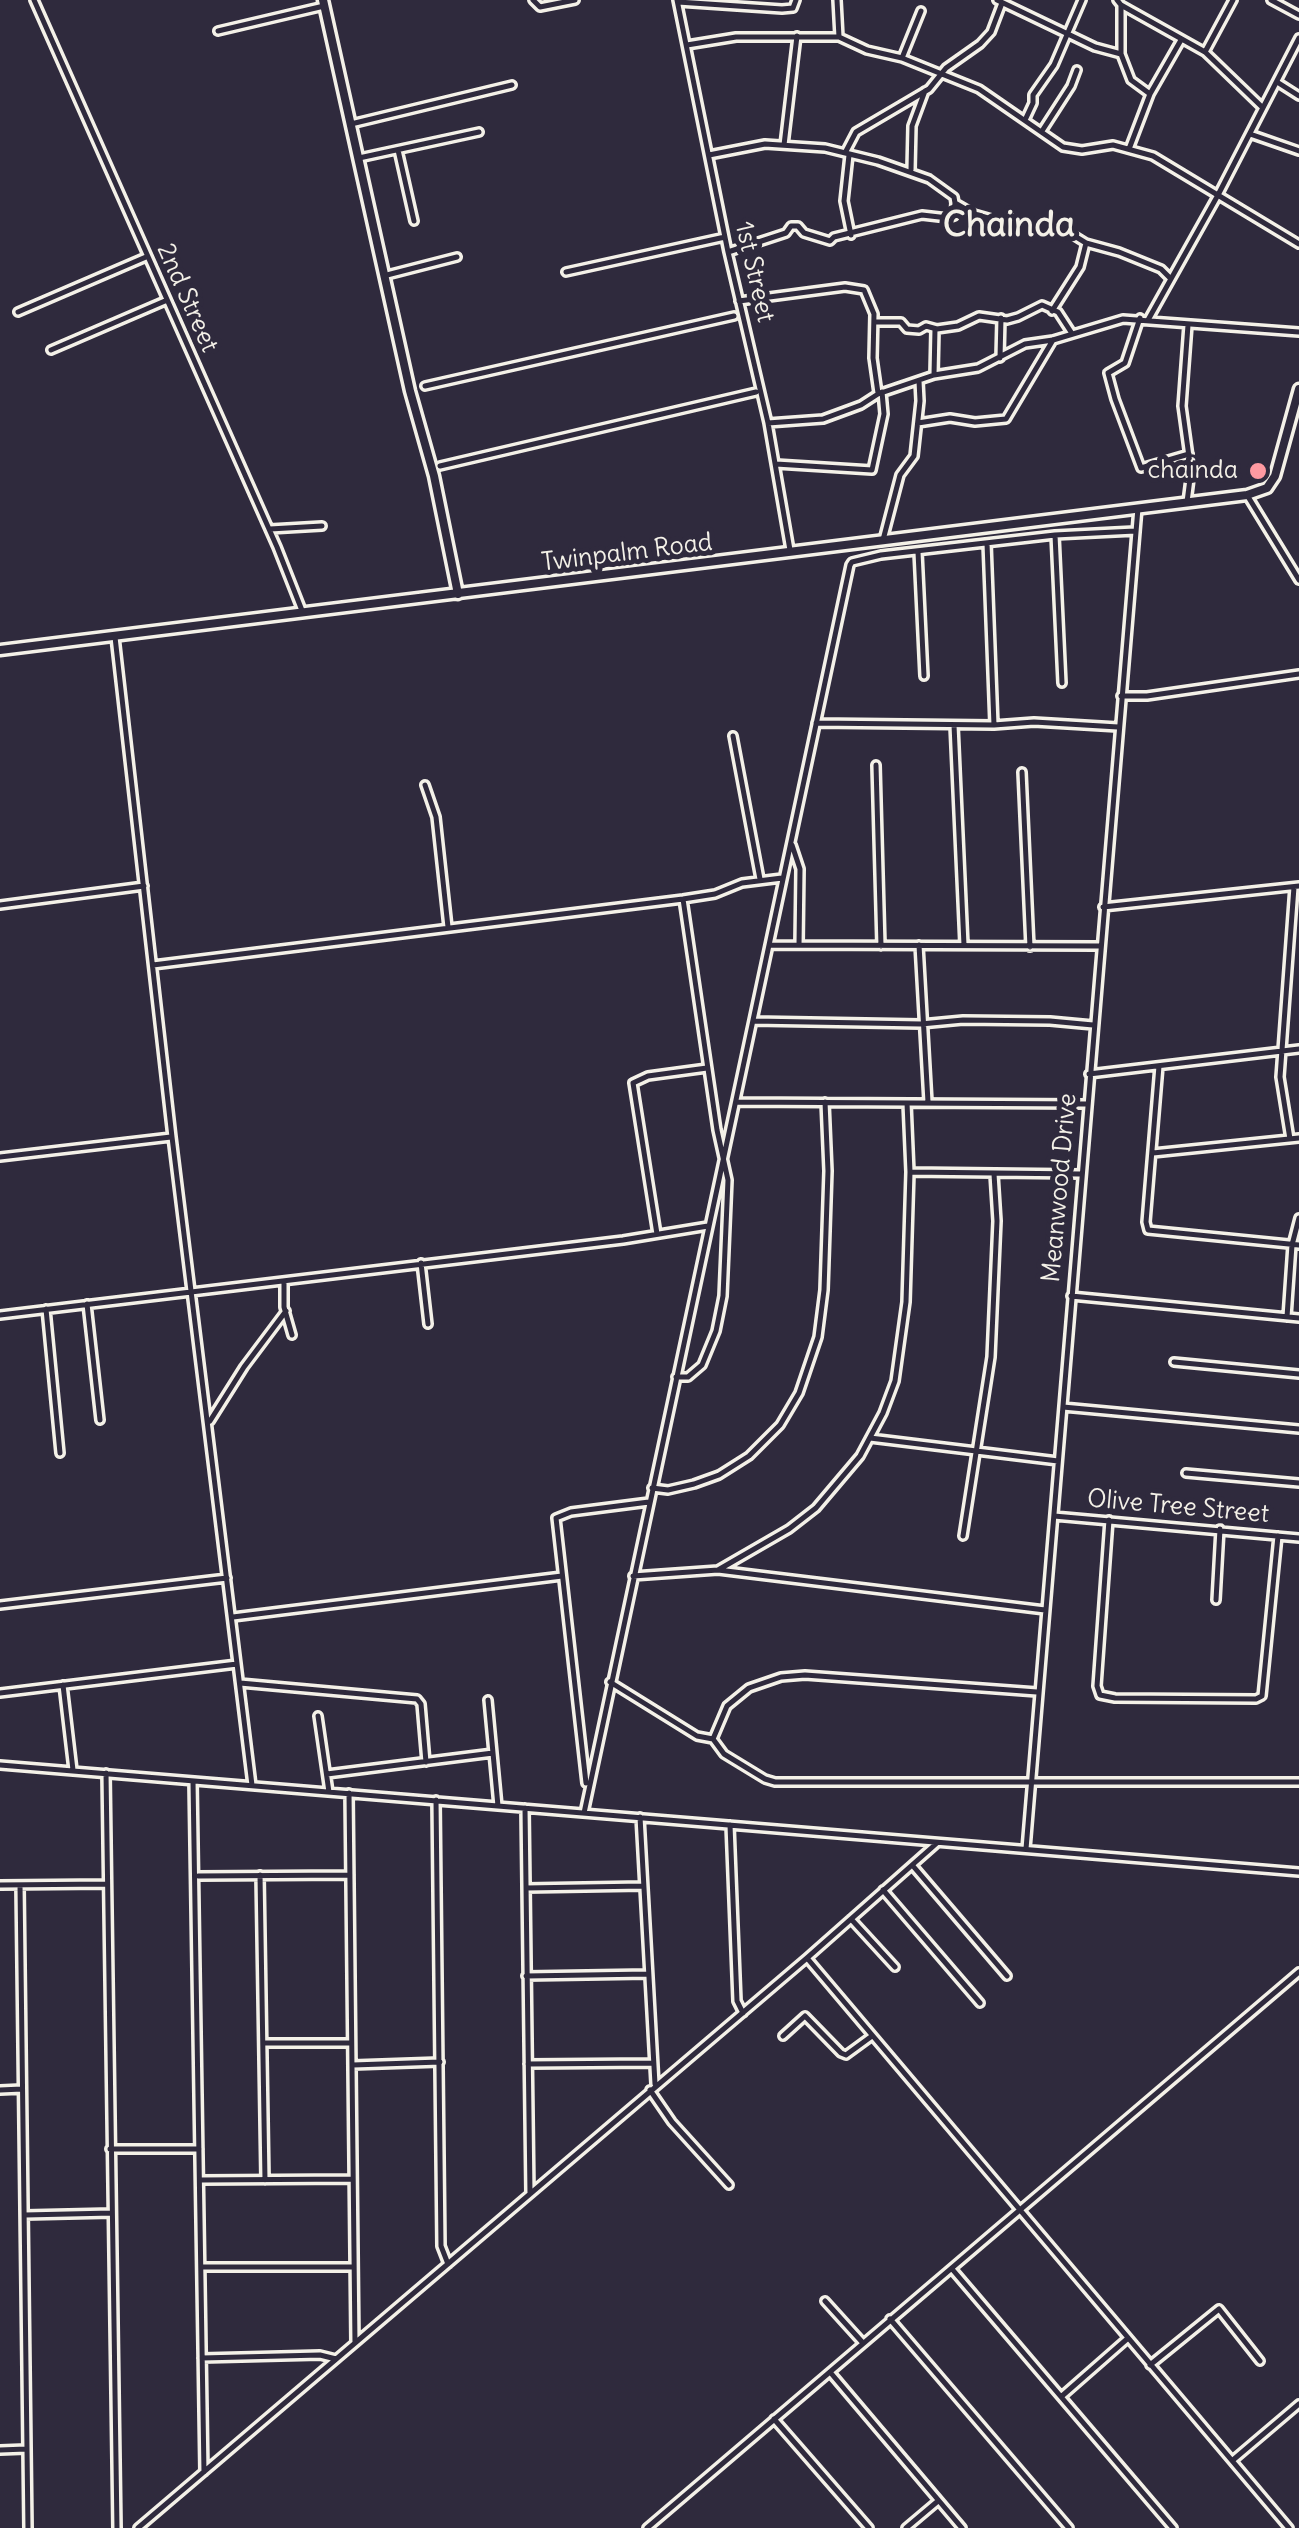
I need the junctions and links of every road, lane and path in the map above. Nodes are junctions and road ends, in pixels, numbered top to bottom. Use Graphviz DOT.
graph roads {
  1 [pos="34,0"];
  2 [pos="533,0"];
  3 [pos="575,0"];
  4 [pos="796,0"];
  5 [pos="837,0"];
  6 [pos="1082,0"];
  7 [pos="1108,0"];
  8 [pos="1233,0"];
  9 [pos="1271,0"];
  10 [pos="677,1"];
  11 [pos="1000,2"];
  12 [pos="1119,2"];
  13 [pos="324,3"];
  14 [pos="921,12"];
  15 [pos="1299,15"];
  16 [pos="218,31"];
  17 [pos="1068,32"];
  18 [pos="797,36"];
  19 [pos="839,37"];
  20 [pos="1299,38"];
  21 [pos="1181,40"];
  22 [pos="687,45"];
  23 [pos="1205,52"];
  24 [pos="1121,54"];
  25 [pos="902,58"];
  26 [pos="1077,70"];
  27 [pos="941,74"];
  28 [pos="1277,82"];
  29 [pos="512,85"];
  30 [pos="925,91"];
  31 [pos="1150,94"];
  32 [pos="1299,96"];
  33 [pos="1262,108"];
  34 [pos="1026,119"];
  35 [pos="351,124"];
  36 [pos="1042,131"];
  37 [pos="479,132"];
  38 [pos="1250,134"];
  39 [pos="784,145"];
  40 [pos="1129,149"];
  41 [pos="398,150"];
  42 [pos="1299,151"];
  43 [pos="847,154"];
  44 [pos="708,155"];
  45 [pos="359,158"];
  46 [pos="912,171"];
  47 [pos="1218,195"];
  48 [pos="955,202"];
  49 [pos="414,222"];
  50 [pos="851,235"];
  51 [pos="725,237"];
  52 [pos="1086,243"];
  53 [pos="1299,244"];
  54 [pos="728,252"];
  55 [pos="146,257"];
  56 [pos="457,257"];
  57 [pos="566,272"];
  58 [pos="387,274"];
  59 [pos="1170,278"];
  60 [pos="165,301"];
  61 [pos="739,301"];
  62 [pos="1052,311"];
  63 [pos="18,312"];
  64 [pos="734,316"];
  65 [pos="1001,318"];
  66 [pos="1140,318"];
  67 [pos="1148,320"];
  68 [pos="874,322"];
  69 [pos="1188,325"];
  70 [pos="935,329"];
  71 [pos="1071,332"];
  72 [pos="1299,332"];
  73 [pos="1053,340"];
  74 [pos="51,350"];
  75 [pos="1000,358"];
  76 [pos="934,375"];
  77 [pos="919,381"];
  78 [pos="425,386"];
  79 [pos="1299,390"];
  80 [pos="756,392"];
  81 [pos="880,393"];
  82 [pos="918,422"];
  83 [pos="768,424"];
  84 [pos="1189,454"];
  85 [pos="776,464"];
  86 [pos="440,466"];
  87 [pos="1248,495"];
  88 [pos="1187,502"];
  89 [pos="1138,508"];
  90 [pos="1126,510"];
  91 [pos="322,526"];
  92 [pos="269,529"];
  93 [pos="1135,531"];
  94 [pos="1055,534"];
  95 [pos="882,542"];
  96 [pos="987,543"];
  97 [pos="918,552"];
  98 [pos="790,554"];
  99 [pos="1299,580"];
  100 [pos="458,594"];
  101 [pos="303,613"];
  102 [pos="115,636"];
  103 [pos="0,650"];
  104 [pos="1299,674"];
  105 [pos="924,676"];
  106 [pos="1062,683"];
  107 [pos="1121,696"];
  108 [pos="816,724"];
  109 [pos="954,725"];
  110 [pos="994,725"];
  111 [pos="1118,727"];
  112 [pos="734,736"];
  113 [pos="876,765"];
  114 [pos="1022,772"];
  115 [pos="425,785"];
  116 [pos="790,842"];
  117 [pos="784,878"];
  118 [pos="760,879"];
  119 [pos="144,886"];
  120 [pos="1297,886"];
  121 [pos="683,900"];
  122 [pos="0,905"];
  123 [pos="1103,907"];
  124 [pos="448,927"];
  125 [pos="769,945"];
  126 [pos="799,945"];
  127 [pos="920,945"];
  128 [pos="964,945"];
  129 [pos="881,946"];
  130 [pos="1099,946"];
  131 [pos="1030,947"];
  132 [pos="1290,959"];
  133 [pos="1299,959"];
  134 [pos="153,964"];
  135 [pos="754,1021"];
  136 [pos="921,1024"];
  137 [pos="1092,1025"];
  138 [pos="1299,1049"];
  139 [pos="1282,1051"];
  140 [pos="1159,1066"];
  141 [pos="707,1068"];
  142 [pos="1089,1074"];
  143 [pos="736,1102"];
  144 [pos="825,1102"];
  145 [pos="907,1102"];
  146 [pos="928,1102"];
  147 [pos="1086,1104"];
  148 [pos="172,1137"];
  149 [pos="1299,1138"];
  150 [pos="1290,1140"];
  151 [pos="1153,1153"];
  152 [pos="723,1156"];
  153 [pos="0,1157"];
  154 [pos="910,1172"];
  155 [pos="994,1174"];
  156 [pos="1081,1174"];
  157 [pos="1299,1218"];
  158 [pos="708,1226"];
  159 [pos="657,1234"];
  160 [pos="1296,1245"];
  161 [pos="420,1263"];
  162 [pos="284,1281"];
  163 [pos="192,1292"];
  164 [pos="1071,1296"];
  165 [pos="87,1304"];
  166 [pos="46,1309"];
  167 [pos="286,1311"];
  168 [pos="0,1315"];
  169 [pos="1287,1316"];
  170 [pos="1299,1318"];
  171 [pos="428,1324"];
  172 [pos="292,1335"];
  173 [pos="1174,1362"];
  174 [pos="1299,1374"];
  175 [pos="676,1377"];
  176 [pos="1063,1407"];
  177 [pos="100,1420"];
  178 [pos="208,1424"];
  179 [pos="1299,1428"];
  180 [pos="870,1438"];
  181 [pos="976,1451"];
  182 [pos="60,1453"];
  183 [pos="1058,1461"];
  184 [pos="1186,1473"];
  185 [pos="1299,1483"];
  186 [pos="652,1488"];
  187 [pos="649,1502"];
  188 [pos="1054,1516"];
  189 [pos="1109,1520"];
  190 [pos="1220,1530"];
  191 [pos="963,1536"];
  192 [pos="1278,1536"];
  193 [pos="1299,1538"];
  194 [pos="718,1570"];
  195 [pos="562,1576"];
  196 [pos="633,1576"];
  197 [pos="227,1578"];
  198 [pos="1216,1600"];
  199 [pos="0,1605"];
  200 [pos="1045,1610"];
  201 [pos="232,1617"];
  202 [pos="238,1664"];
  203 [pos="610,1682"];
  204 [pos="240,1683"];
  205 [pos="63,1686"];
  206 [pos="1038,1692"];
  207 [pos="0,1693"];
  208 [pos="488,1700"];
  209 [pos="318,1716"];
  210 [pos="713,1738"];
  211 [pos="493,1753"];
  212 [pos="426,1762"];
  213 [pos="0,1764"];
  214 [pos="72,1770"];
  215 [pos="106,1773"];
  216 [pos="327,1774"];
  217 [pos="1032,1780"];
  218 [pos="193,1781"];
  219 [pos="1299,1782"];
  220 [pos="252,1785"];
  221 [pos="329,1792"];
  222 [pos="588,1792"];
  223 [pos="349,1793"];
  224 [pos="436,1800"];
  225 [pos="498,1806"];
  226 [pos="525,1808"];
  227 [pos="584,1813"];
  228 [pos="640,1817"];
  229 [pos="730,1825"];
  230 [pos="938,1842"];
  231 [pos="1026,1849"];
  232 [pos="913,1866"];
  233 [pos="1299,1872"];
  234 [pos="350,1875"];
  235 [pos="196,1876"];
  236 [pos="260,1876"];
  237 [pos="106,1884"];
  238 [pos="0,1885"];
  239 [pos="20,1885"];
  240 [pos="644,1886"];
  241 [pos="525,1888"];
  242 [pos="884,1890"];
  243 [pos="851,1919"];
  244 [pos="807,1958"];
  245 [pos="895,1967"];
  246 [pos="1299,1972"];
  247 [pos="648,1974"];
  248 [pos="526,1976"];
  249 [pos="1008,1976"];
  250 [pos="980,2003"];
  251 [pos="743,2013"];
  252 [pos="784,2036"];
  253 [pos="872,2036"];
  254 [pos="264,2043"];
  255 [pos="351,2044"];
  256 [pos="440,2062"];
  257 [pos="528,2064"];
  258 [pos="652,2064"];
  259 [pos="352,2065"];
  260 [pos="652,2088"];
  261 [pos="0,2090"];
  262 [pos="22,2090"];
  263 [pos="110,2149"];
  264 [pos="199,2149"];
  265 [pos="353,2179"];
  266 [pos="200,2180"];
  267 [pos="265,2180"];
  268 [pos="729,2185"];
  269 [pos="530,2194"];
  270 [pos="1020,2209"];
  271 [pos="112,2212"];
  272 [pos="24,2215"];
  273 [pos="448,2264"];
  274 [pos="201,2267"];
  275 [pos="353,2268"];
  276 [pos="952,2268"];
  277 [pos="824,2301"];
  278 [pos="890,2319"];
  279 [pos="1126,2339"];
  280 [pos="355,2343"];
  281 [pos="864,2343"];
  282 [pos="202,2358"];
  283 [pos="336,2359"];
  284 [pos="1260,2361"];
  285 [pos="1150,2365"];
  286 [pos="830,2372"];
  287 [pos="1061,2397"];
  288 [pos="1299,2404"];
  289 [pos="774,2419"];
  290 [pos="0,2450"];
  291 [pos="26,2450"];
  292 [pos="1233,2460"];
  293 [pos="204,2472"];
  294 [pos="938,2500"];
  295 [pos="28,2528"];
  296 [pos="116,2528"];
  297 [pos="138,2528"];
  298 [pos="647,2528"];
  299 [pos="869,2528"];
  300 [pos="906,2528"];
  301 [pos="962,2528"];
  302 [pos="1069,2528"];
  303 [pos="1173,2528"];
  304 [pos="1289,2528"];
  1 -- 55 [label="street, 2nd Street"];
  2 -- 3 [label="street"];
  4 -- 10 [label="street"];
  5 -- 19 [label="street"];
  6 -- 17 [label="street"];
  7 -- 12 [label="street"];
  8 -- 23 [label="street"];
  9 -- 15 [label="street"];
  10 -- 22 [label="street, 1st Street"];
  11 -- 17 [label="street"];
  11 -- 27 [label="street"];
  12 -- 21 [label="street"];
  12 -- 24 [label="street"];
  13 -- 16 [label="street"];
  13 -- 35 [label="main road"];
  14 -- 25 [label="street"];
  17 -- 24 [label="street"];
  17 -- 34 [label="street"];
  18 -- 19 [label="street"];
  18 -- 22 [label="street"];
  18 -- 39 [label="street"];
  19 -- 25 [label="street"];
  20 -- 28 [label="street"];
  21 -- 23 [label="street"];
  21 -- 31 [label="street"];
  22 -- 44 [label="street, 1st Street"];
  23 -- 33 [label="street"];
  24 -- 31 [label="street"];
  25 -- 27 [label="street"];
  26 -- 36 [label="street"];
  27 -- 30 [label="street"];
  27 -- 34 [label="street"];
  28 -- 32 [label="street"];
  28 -- 33 [label="street"];
  29 -- 35 [label="street"];
  30 -- 43 [label="street"];
  30 -- 46 [label="street"];
  31 -- 40 [label="street"];
  33 -- 38 [label="street"];
  34 -- 36 [label="street"];
  35 -- 45 [label="main road"];
  36 -- 40 [label="street"];
  37 -- 41 [label="street"];
  38 -- 42 [label="street"];
  38 -- 47 [label="street"];
  39 -- 43 [label="street"];
  39 -- 44 [label="street"];
  40 -- 47 [label="street"];
  41 -- 45 [label="street"];
  41 -- 49 [label="street"];
  43 -- 46 [label="street"];
  43 -- 50 [label="street"];
  44 -- 51 [label="street, 1st Street"];
  45 -- 58 [label="main road"];
  46 -- 48 [label="street"];
  47 -- 53 [label="street"];
  47 -- 59 [label="street"];
  48 -- 50 [label="street"];
  48 -- 52 [label="street"];
  50 -- 54 [label="street"];
  51 -- 54 [label="street, 1st Street"];
  51 -- 57 [label="street"];
  52 -- 59 [label="street"];
  52 -- 62 [label="street"];
  54 -- 61 [label="street, 1st Street"];
  55 -- 60 [label="street, 2nd Street"];
  55 -- 63 [label="street"];
  56 -- 58 [label="street"];
  58 -- 100 [label="main road"];
  59 -- 67 [label="street"];
  60 -- 74 [label="street"];
  60 -- 92 [label="street, 2nd Street"];
  61 -- 68 [label="street"];
  61 -- 83 [label="street, 1st Street"];
  62 -- 65 [label="street"];
  62 -- 71 [label="street"];
  64 -- 78 [label="street"];
  65 -- 70 [label="street"];
  65 -- 75 [label="street"];
  66 -- 67 [label="street"];
  66 -- 71 [label="street"];
  66 -- 84 [label="street"];
  67 -- 69 [label="street"];
  68 -- 70 [label="street"];
  68 -- 81 [label="street"];
  69 -- 72 [label="street"];
  69 -- 84 [label="street"];
  70 -- 76 [label="street"];
  71 -- 73 [label="street"];
  73 -- 75 [label="street"];
  73 -- 82 [label="street"];
  75 -- 76 [label="street"];
  76 -- 77 [label="street"];
  77 -- 81 [label="street"];
  77 -- 82 [label="street"];
  79 -- 87 [label="main road, Twinpalm Road"];
  80 -- 86 [label="street"];
  81 -- 83 [label="street"];
  81 -- 85 [label="street"];
  82 -- 95 [label="street"];
  83 -- 85 [label="street, 1st Street"];
  84 -- 88 [label="street"];
  85 -- 98 [label="street, 1st Street"];
  87 -- 88 [label="main road, Twinpalm Road"];
  87 -- 99 [label="street"];
  88 -- 89 [label="main road, Twinpalm Road"];
  89 -- 90 [label="main road, Twinpalm Road"];
  89 -- 93 [label="street, Meanwood Drive"];
  90 -- 93 [label="street"];
  90 -- 95 [label="main road, Twinpalm Road"];
  91 -- 92 [label="street"];
  92 -- 101 [label="street, 2nd Street"];
  93 -- 94 [label="street"];
  93 -- 107 [label="street, Meanwood Drive"];
  94 -- 96 [label="street"];
  94 -- 106 [label="street"];
  95 -- 98 [label="main road, Twinpalm Road"];
  96 -- 97 [label="street"];
  96 -- 110 [label="street"];
  97 -- 105 [label="street"];
  97 -- 108 [label="street"];
  98 -- 100 [label="main road, Twinpalm Road"];
  100 -- 101 [label="main road, Twinpalm Road"];
  101 -- 102 [label="main road, Twinpalm Road"];
  102 -- 103 [label="main road, Twinpalm Road"];
  102 -- 119 [label="street"];
  104 -- 107 [label="street"];
  107 -- 111 [label="street, Meanwood Drive"];
  108 -- 109 [label="street"];
  108 -- 116 [label="street"];
  109 -- 110 [label="street"];
  109 -- 128 [label="street"];
  110 -- 111 [label="street"];
  111 -- 123 [label="street, Meanwood Drive"];
  112 -- 118 [label="street"];
  113 -- 129 [label="street"];
  114 -- 131 [label="street"];
  115 -- 124 [label="street"];
  116 -- 117 [label="street"];
  116 -- 126 [label="street"];
  117 -- 118 [label="street"];
  117 -- 125 [label="street"];
  118 -- 121 [label="street"];
  119 -- 122 [label="street"];
  119 -- 134 [label="street"];
  120 -- 123 [label="street"];
  120 -- 132 [label="street"];
  121 -- 124 [label="street"];
  121 -- 141 [label="street"];
  123 -- 130 [label="street, Meanwood Drive"];
  124 -- 134 [label="street"];
  125 -- 126 [label="street"];
  125 -- 135 [label="street"];
  126 -- 129 [label="street"];
  127 -- 128 [label="street"];
  127 -- 129 [label="street"];
  127 -- 136 [label="street"];
  128 -- 131 [label="street"];
  130 -- 131 [label="street"];
  130 -- 137 [label="street, Meanwood Drive"];
  132 -- 133 [label="street"];
  132 -- 139 [label="street"];
  134 -- 148 [label="street"];
  135 -- 136 [label="street"];
  135 -- 143 [label="street"];
  136 -- 137 [label="street"];
  136 -- 146 [label="street"];
  137 -- 142 [label="street, Meanwood Drive"];
  138 -- 139 [label="street"];
  139 -- 140 [label="street"];
  139 -- 150 [label="street"];
  140 -- 142 [label="street"];
  140 -- 151 [label="street"];
  141 -- 152 [label="street"];
  141 -- 159 [label="street"];
  142 -- 147 [label="street, Meanwood Drive"];
  143 -- 144 [label="street"];
  143 -- 152 [label="street"];
  144 -- 145 [label="street"];
  144 -- 186 [label="street"];
  145 -- 146 [label="street"];
  145 -- 154 [label="street"];
  146 -- 147 [label="street"];
  147 -- 156 [label="street, Meanwood Drive"];
  148 -- 153 [label="street"];
  148 -- 163 [label="street"];
  149 -- 150 [label="street"];
  150 -- 151 [label="street"];
  151 -- 160 [label="street"];
  152 -- 158 [label="street"];
  152 -- 175 [label="street"];
  154 -- 155 [label="street"];
  154 -- 180 [label="street"];
  155 -- 156 [label="street"];
  155 -- 181 [label="street"];
  156 -- 164 [label="street, Meanwood Drive"];
  157 -- 160 [label="street"];
  158 -- 159 [label="street"];
  158 -- 175 [label="street"];
  159 -- 161 [label="street"];
  160 -- 169 [label="street"];
  161 -- 162 [label="street"];
  161 -- 171 [label="street"];
  162 -- 163 [label="street"];
  162 -- 167 [label="street"];
  163 -- 165 [label="street"];
  163 -- 178 [label="street"];
  164 -- 169 [label="street"];
  164 -- 176 [label="street, Meanwood Drive"];
  165 -- 166 [label="street"];
  165 -- 177 [label="street"];
  166 -- 168 [label="street"];
  166 -- 182 [label="street"];
  167 -- 172 [label="street"];
  167 -- 178 [label="street"];
  169 -- 170 [label="street"];
  173 -- 174 [label="street"];
  175 -- 186 [label="street"];
  176 -- 179 [label="street"];
  176 -- 183 [label="street, Meanwood Drive"];
  178 -- 197 [label="street"];
  180 -- 181 [label="street"];
  180 -- 194 [label="street"];
  181 -- 183 [label="street"];
  181 -- 191 [label="street"];
  183 -- 188 [label="street, Meanwood Drive"];
  184 -- 185 [label="street"];
  186 -- 187 [label="street"];
  187 -- 195 [label="street"];
  187 -- 196 [label="street"];
  188 -- 189 [label="street, Olive Tree Street"];
  188 -- 200 [label="street, Meanwood Drive"];
  189 -- 190 [label="street, Olive Tree Street"];
  189 -- 192 [label="street"];
  190 -- 192 [label="street, Olive Tree Street"];
  190 -- 198 [label="street"];
  192 -- 193 [label="street, Olive Tree Street"];
  194 -- 196 [label="street"];
  194 -- 200 [label="street"];
  195 -- 201 [label="street"];
  195 -- 222 [label="street"];
  196 -- 203 [label="street"];
  197 -- 199 [label="street"];
  197 -- 201 [label="street"];
  200 -- 206 [label="street, Meanwood Drive"];
  201 -- 202 [label="street"];
  202 -- 204 [label="street"];
  202 -- 205 [label="street"];
  203 -- 210 [label="street"];
  203 -- 222 [label="street"];
  204 -- 212 [label="street"];
  204 -- 220 [label="street"];
  205 -- 207 [label="street"];
  205 -- 214 [label="street"];
  206 -- 210 [label="street"];
  206 -- 217 [label="street, Meanwood Drive"];
  208 -- 211 [label="street"];
  209 -- 216 [label="street"];
  210 -- 217 [label="street"];
  211 -- 212 [label="street"];
  211 -- 225 [label="street"];
  212 -- 216 [label="street"];
  213 -- 214 [label="street"];
  214 -- 215 [label="street"];
  215 -- 218 [label="street"];
  215 -- 237 [label="street"];
  216 -- 221 [label="street"];
  217 -- 219 [label="street"];
  217 -- 231 [label="street, Meanwood Drive"];
  218 -- 220 [label="street"];
  218 -- 235 [label="street"];
  220 -- 221 [label="street"];
  221 -- 223 [label="street"];
  222 -- 227 [label="street"];
  223 -- 224 [label="street"];
  223 -- 234 [label="street"];
  224 -- 225 [label="street"];
  224 -- 256 [label="street"];
  225 -- 226 [label="street"];
  226 -- 227 [label="street"];
  226 -- 241 [label="street"];
  227 -- 228 [label="street"];
  228 -- 229 [label="street"];
  228 -- 240 [label="street"];
  229 -- 230 [label="street"];
  229 -- 251 [label="street"];
  230 -- 231 [label="street"];
  230 -- 232 [label="street"];
  231 -- 233 [label="street"];
  232 -- 242 [label="street"];
  232 -- 249 [label="street"];
  234 -- 236 [label="street"];
  234 -- 255 [label="street"];
  235 -- 236 [label="street"];
  235 -- 264 [label="street"];
  236 -- 254 [label="street"];
  237 -- 239 [label="street"];
  237 -- 263 [label="street"];
  238 -- 239 [label="street"];
  239 -- 262 [label="street"];
  240 -- 241 [label="street"];
  240 -- 247 [label="street"];
  241 -- 248 [label="street"];
  242 -- 243 [label="street"];
  242 -- 250 [label="street"];
  243 -- 244 [label="street"];
  243 -- 245 [label="street"];
  244 -- 251 [label="street"];
  244 -- 253 [label="street"];
  246 -- 270 [label="street"];
  247 -- 248 [label="street"];
  247 -- 258 [label="street"];
  248 -- 257 [label="street"];
  251 -- 260 [label="street"];
  252 -- 253 [label="street"];
  253 -- 270 [label="street"];
  254 -- 255 [label="street"];
  254 -- 267 [label="street"];
  255 -- 259 [label="street"];
  256 -- 259 [label="street"];
  256 -- 273 [label="street"];
  257 -- 258 [label="street"];
  257 -- 269 [label="street"];
  258 -- 260 [label="street"];
  259 -- 265 [label="street"];
  260 -- 268 [label="street"];
  260 -- 269 [label="street"];
  261 -- 262 [label="street"];
  262 -- 272 [label="street"];
  263 -- 264 [label="street"];
  263 -- 271 [label="street"];
  264 -- 266 [label="street"];
  265 -- 267 [label="street"];
  265 -- 275 [label="street"];
  266 -- 267 [label="street"];
  266 -- 274 [label="street"];
  269 -- 273 [label="street"];
  270 -- 276 [label="street"];
  270 -- 279 [label="street"];
  271 -- 272 [label="street"];
  271 -- 296 [label="street"];
  272 -- 291 [label="street"];
  273 -- 280 [label="street"];
  274 -- 275 [label="street"];
  274 -- 282 [label="street"];
  275 -- 280 [label="street"];
  276 -- 278 [label="street"];
  276 -- 287 [label="street"];
  277 -- 281 [label="street"];
  278 -- 281 [label="street"];
  278 -- 302 [label="street"];
  279 -- 285 [label="street"];
  279 -- 287 [label="street"];
  280 -- 283 [label="street"];
  281 -- 286 [label="street"];
  282 -- 283 [label="street"];
  282 -- 293 [label="street"];
  283 -- 293 [label="street"];
  284 -- 285 [label="street"];
  285 -- 292 [label="street"];
  286 -- 289 [label="street"];
  286 -- 294 [label="street"];
  287 -- 303 [label="street"];
  288 -- 292 [label="street"];
  289 -- 298 [label="street"];
  289 -- 299 [label="street"];
  290 -- 291 [label="street"];
  291 -- 295 [label="street"];
  292 -- 304 [label="street"];
  293 -- 297 [label="street"];
  294 -- 300 [label="street"];
  294 -- 301 [label="street"];
}
